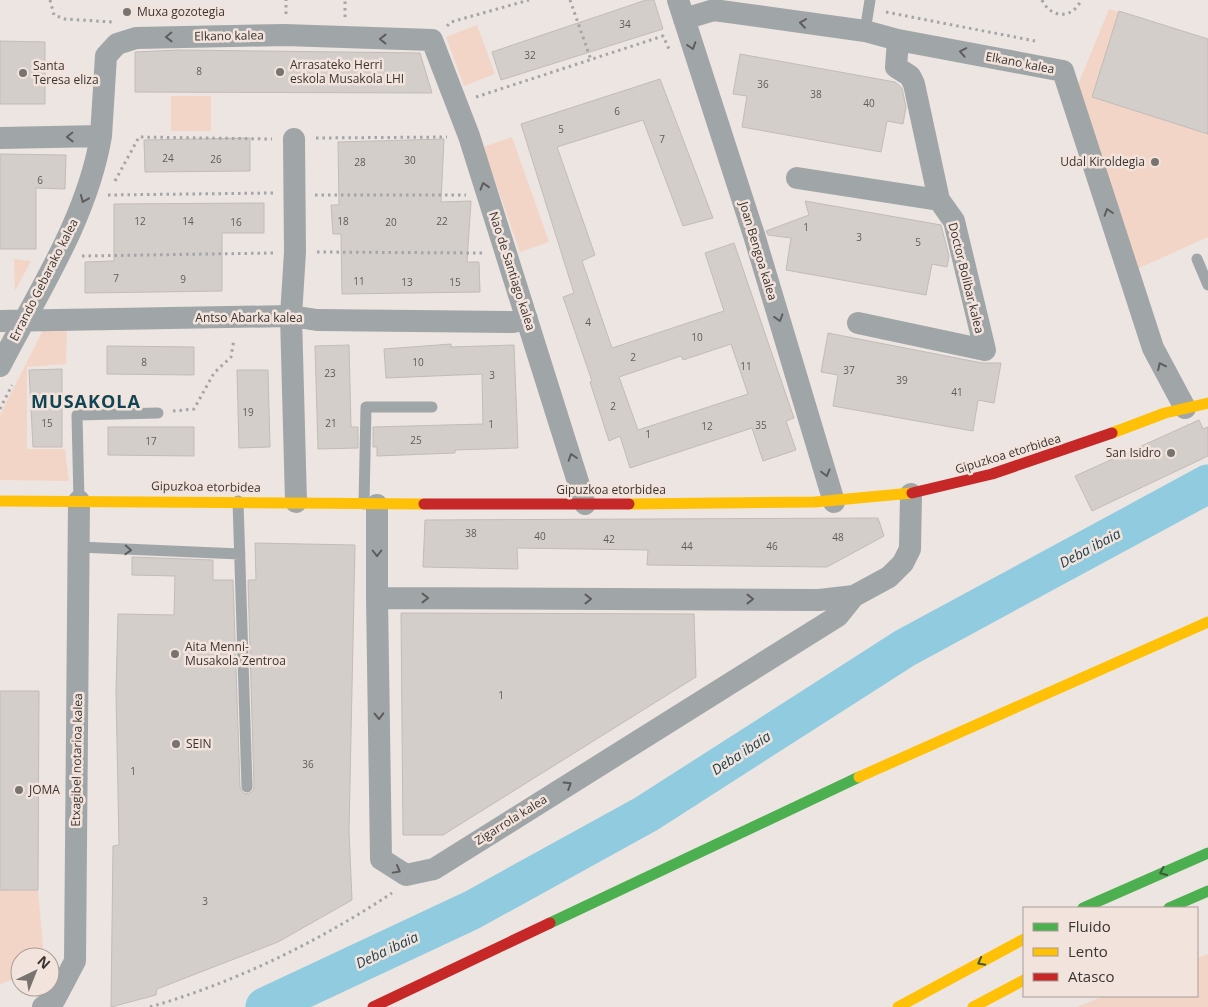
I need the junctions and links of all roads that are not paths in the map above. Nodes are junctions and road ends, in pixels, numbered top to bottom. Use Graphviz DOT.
graph roads {
  1 [pos="870,0"];
  2 [pos="688,8"];
  3 [pos="865,31"];
  4 [pos="432,40"];
  5 [pos="898,40"];
  6 [pos="102,136"];
  7 [pos="0,138"];
  8 [pos="294,139"];
  9 [pos="797,178"];
  10 [pos="939,200"];
  11 [pos="1197,259"];
  12 [pos="1208,285"];
  13 [pos="291,316"];
  14 [pos="527,319"];
  15 [pos="24,320"];
  16 [pos="0,321"];
  17 [pos="858,323"];
  18 [pos="7,374"];
  19 [pos="1208,404"];
  20 [pos="432,407"];
  21 [pos="1185,408"];
  22 [pos="158,413"];
  23 [pos="911,494"];
  24 [pos="0,501"];
  25 [pos="79,501"];
  26 [pos="238,502"];
  27 [pos="296,502"];
  28 [pos="834,502"];
  29 [pos="371,504"];
  30 [pos="585,504"];
  31 [pos="79,547"];
  32 [pos="240,554"];
  33 [pos="854,596"];
  34 [pos="376,598"];
  35 [pos="1208,622"];
  36 [pos="247,787"];
  37 [pos="1208,853"];
  38 [pos="1208,891"];
  39 [pos="1086,907"];
  40 [pos="1171,907"];
  41 [pos="1023,940"];
  42 [pos="1023,981"];
  43 [pos="43,1007"];
  44 [pos="373,1007"];
  45 [pos="898,1007"];
  46 [pos="973,1007"];
  1 -- 3 [label="lane"];
  3 -- 2 [label="street, Elkano kalea, one-way"];
  2 -- 28 [label="street, Joan Bengoa kalea, one-way"];
  3 -- 5 [label="street, Elkano kalea"];
  4 -- 6 [label="street, Elkano kalea, one-way"];
  14 -- 4 [label="street, Nao de Santiago kalea, one-way"];
  5 -- 10 [label="street, Doctor Bolibar kalea"];
  21 -- 5 [label="street, Elkano kalea, one-way"];
  6 -- 7 [label="street, one-way"];
  6 -- 15 [label="street, Errando Gebarako kalea, one-way"];
  8 -- 13 [label="street"];
  9 -- 10 [label="street"];
  10 -- 17 [label="street, Doctor Bolibar kalea"];
  11 -- 12 [label="lane"];
  13 -- 14 [label="street, Antso Abarka kalea"];
  13 -- 15 [label="street, Antso Abarka kalea"];
  13 -- 27 [label="street"];
  30 -- 14 [label="street, Nao de Santiago kalea, one-way"];
  15 -- 16 [label="street, Antso Abarka kalea"];
  15 -- 18 [label="street, Errando Gebarako kalea"];
  19 -- 21 [label="main road, Gipuzkoa etorbidea"];
  20 -- 29 [label="lane"];
  21 -- 23 [label="main road, Gipuzkoa etorbidea"];
  22 -- 25 [label="lane"];
  23 -- 28 [label="main road, Gipuzkoa etorbidea"];
  23 -- 33 [label="street, Zigarrola kalea"];
  24 -- 25 [label="main road, Gipuzkoa etorbidea"];
  25 -- 26 [label="main road, Gipuzkoa etorbidea"];
  25 -- 31 [label="street, Etxagibel notarioa kalea"];
  26 -- 27 [label="main road, Gipuzkoa etorbidea"];
  26 -- 32 [label="lane"];
  27 -- 29 [label="main road, Gipuzkoa etorbidea"];
  28 -- 30 [label="main road, Gipuzkoa etorbidea"];
  29 -- 30 [label="main road, Gipuzkoa etorbidea"];
  29 -- 34 [label="street, Zigarrola kalea, one-way"];
  31 -- 32 [label="lane, one-way"];
  31 -- 43 [label="street, Etxagibel notarioa kalea"];
  32 -- 36 [label="lane"];
  34 -- 33 [label="street, Zigarrola kalea, one-way"];
  34 -- 33 [label="street, Zigarrola kalea, one-way"];
  35 -- 44 [label="main road"];
  37 -- 39 [label="main road, one-way"];
  38 -- 40 [label="main road"];
  41 -- 45 [label="main road, one-way"];
  42 -- 46 [label="main road"];
}
